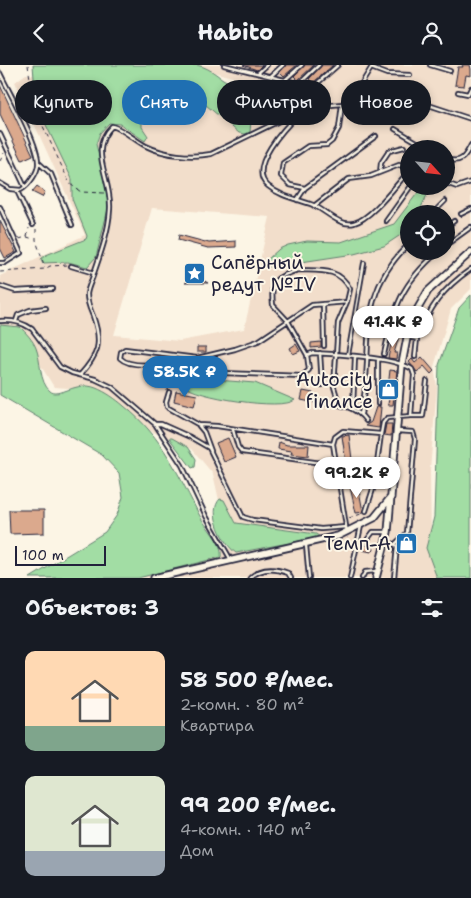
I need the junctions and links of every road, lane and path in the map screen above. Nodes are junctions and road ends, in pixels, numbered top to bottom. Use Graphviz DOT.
graph roads {
  1 [pos="28,65"];
  2 [pos="224,65"];
  3 [pos="267,65"];
  4 [pos="283,65"];
  5 [pos="302,65"];
  6 [pos="319,65"];
  7 [pos="338,65"];
  8 [pos="430,65"];
  9 [pos="372,66"];
  10 [pos="450,71"];
  11 [pos="0,73"];
  12 [pos="258,73"];
  13 [pos="410,75"];
  14 [pos="271,76"];
  15 [pos="286,80"];
  16 [pos="303,80"];
  17 [pos="322,80"];
  18 [pos="364,80"];
  19 [pos="471,88"];
  20 [pos="458,92"];
  21 [pos="431,106"];
  22 [pos="341,112"];
  23 [pos="471,119"];
  24 [pos="273,125"];
  25 [pos="290,125"];
  26 [pos="395,129"];
  27 [pos="0,134"];
  28 [pos="376,136"];
  29 [pos="414,140"];
  30 [pos="471,145"];
  31 [pos="6,148"];
  32 [pos="400,148"];
  33 [pos="455,160"];
  34 [pos="0,161"];
  35 [pos="38,163"];
  36 [pos="400,165"];
  37 [pos="380,173"];
  38 [pos="400,180"];
  39 [pos="471,181"];
  40 [pos="0,183"];
  41 [pos="455,186"];
  42 [pos="25,187"];
  43 [pos="305,188"];
  44 [pos="17,191"];
  45 [pos="110,192"];
  46 [pos="405,195"];
  47 [pos="297,200"];
  48 [pos="445,201"];
  49 [pos="314,205"];
  50 [pos="441,205"];
  51 [pos="0,207"];
  52 [pos="471,209"];
  53 [pos="461,214"];
  54 [pos="386,221"];
  55 [pos="33,225"];
  56 [pos="72,225"];
  57 [pos="471,227"];
  58 [pos="27,237"];
  59 [pos="455,239"];
  60 [pos="16,240"];
  61 [pos="36,240"];
  62 [pos="400,252"];
  63 [pos="471,252"];
  64 [pos="429,260"];
  65 [pos="0,263"];
  66 [pos="364,263"];
  67 [pos="71,266"];
  68 [pos="45,269"];
  69 [pos="471,269"];
  70 [pos="0,273"];
  71 [pos="94,273"];
  72 [pos="0,286"];
  73 [pos="53,289"];
  74 [pos="347,302"];
  75 [pos="323,304"];
  76 [pos="46,308"];
  77 [pos="0,321"];
  78 [pos="16,321"];
  79 [pos="288,321"];
  80 [pos="406,337"];
  81 [pos="417,339"];
  82 [pos="324,346"];
  83 [pos="320,353"];
  84 [pos="336,354"];
  85 [pos="384,354"];
  86 [pos="307,355"];
  87 [pos="348,355"];
  88 [pos="355,356"];
  89 [pos="197,357"];
  90 [pos="366,357"];
  91 [pos="415,357"];
  92 [pos="378,361"];
  93 [pos="402,364"];
  94 [pos="152,365"];
  95 [pos="80,375"];
  96 [pos="427,381"];
  97 [pos="322,385"];
  98 [pos="169,392"];
  99 [pos="337,397"];
  100 [pos="316,401"];
  101 [pos="378,405"];
  102 [pos="353,408"];
  103 [pos="361,414"];
  104 [pos="398,416"];
  105 [pos="411,416"];
  106 [pos="366,421"];
  107 [pos="154,424"];
  108 [pos="198,425"];
  109 [pos="232,429"];
  110 [pos="397,431"];
  111 [pos="381,434"];
  112 [pos="333,444"];
  113 [pos="211,451"];
  114 [pos="336,465"];
  115 [pos="374,486"];
  116 [pos="392,487"];
  117 [pos="391,497"];
  118 [pos="366,511"];
  119 [pos="361,515"];
  120 [pos="353,517"];
  121 [pos="361,526"];
  122 [pos="347,529"];
  123 [pos="388,532"];
  124 [pos="367,540"];
  125 [pos="386,540"];
  126 [pos="306,543"];
  127 [pos="395,544"];
  128 [pos="231,560"];
  129 [pos="378,571"];
  130 [pos="154,578"];
  131 [pos="250,578"];
  132 [pos="291,578"];
  133 [pos="308,578"];
  134 [pos="350,578"];
  135 [pos="362,578"];
  136 [pos="376,578"];
  137 [pos="394,578"];
  1 -- 45 [label="path"];
  2 -- 12 [label="lane"];
  3 -- 12 [label="lane"];
  4 -- 14 [label="lane"];
  5 -- 15 [label="lane"];
  6 -- 16 [label="lane"];
  7 -- 17 [label="lane"];
  8 -- 10 [label="lane"];
  9 -- 13 [label="lane"];
  9 -- 18 [label="lane"];
  11 -- 35 [label="lane"];
  12 -- 14 [label="lane"];
  14 -- 15 [label="lane"];
  19 -- 20 [label="lane"];
  21 -- 23 [label="lane"];
  22 -- 43 [label="lane"];
  24 -- 45 [label="lane"];
  25 -- 47 [label="lane"];
  26 -- 29 [label="lane"];
  27 -- 31 [label="lane"];
  28 -- 43 [label="lane"];
  30 -- 33 [label="lane"];
  31 -- 34 [label="path"];
  31 -- 42 [label="lane"];
  32 -- 37 [label="lane"];
  35 -- 42 [label="lane"];
  35 -- 56 [label="lane"];
  36 -- 37 [label="lane"];
  37 -- 49 [label="lane"];
  38 -- 49 [label="lane"];
  39 -- 41 [label="lane"];
  40 -- 44 [label="lane"];
  42 -- 44 [label="lane"];
  43 -- 47 [label="lane"];
  44 -- 55 [label="lane"];
  45 -- 71 [label="lane"];
  46 -- 54 [label="lane"];
  47 -- 49 [label="lane"];
  48 -- 50 [label="lane"];
  51 -- 60 [label="lane"];
  52 -- 53 [label="lane"];
  55 -- 58 [label="path"];
  55 -- 61 [label="path"];
  57 -- 59 [label="lane"];
  58 -- 60 [label="path"];
  58 -- 61 [label="path"];
  60 -- 65 [label="lane"];
  61 -- 68 [label="path"];
  62 -- 90 [label="lane"];
  63 -- 80 [label="street"];
  64 -- 85 [label="lane"];
  66 -- 87 [label="lane"];
  67 -- 68 [label="path"];
  67 -- 71 [label="lane"];
  68 -- 70 [label="path"];
  69 -- 81 [label="lane"];
  71 -- 95 [label="lane"];
  72 -- 73 [label="lane"];
  74 -- 75 [label="lane"];
  74 -- 79 [label="lane"];
  74 -- 84 [label="lane"];
  75 -- 79 [label="lane"];
  75 -- 82 [label="lane"];
  76 -- 78 [label="lane"];
  77 -- 78 [label="lane"];
  78 -- 95 [label="lane"];
  79 -- 86 [label="lane"];
  79 -- 89 [label="lane"];
  80 -- 81 [label="lane"];
  80 -- 93 [label="street"];
  81 -- 91 [label="lane"];
  83 -- 84 [label="lane"];
  83 -- 86 [label="lane"];
  83 -- 97 [label="lane"];
  84 -- 87 [label="lane"];
  84 -- 99 [label="lane"];
  86 -- 94 [label="lane"];
  87 -- 88 [label="lane"];
  88 -- 90 [label="lane"];
  88 -- 102 [label="lane"];
  89 -- 94 [label="lane"];
  89 -- 94 [label="lane"];
  90 -- 92 [label="lane"];
  90 -- 103 [label="lane"];
  92 -- 93 [label="lane"];
  92 -- 101 [label="lane"];
  93 -- 104 [label="street"];
  93 -- 105 [label="lane"];
  95 -- 107 [label="lane"];
  96 -- 105 [label="lane"];
  98 -- 108 [label="lane"];
  100 -- 102 [label="lane"];
  102 -- 103 [label="lane"];
  103 -- 106 [label="lane"];
  104 -- 105 [label="lane"];
  104 -- 110 [label="street"];
  104 -- 111 [label="lane"];
  107 -- 113 [label="lane"];
  107 -- 128 [label="lane"];
  108 -- 109 [label="lane"];
  108 -- 113 [label="lane"];
  109 -- 112 [label="lane"];
  109 -- 114 [label="lane"];
  110 -- 116 [label="street"];
  110 -- 127 [label="lane"];
  111 -- 112 [label="lane"];
  111 -- 115 [label="lane"];
  112 -- 114 [label="lane"];
  113 -- 122 [label="lane"];
  114 -- 122 [label="lane"];
  115 -- 116 [label="lane"];
  115 -- 118 [label="lane"];
  116 -- 117 [label="street"];
  117 -- 121 [label="street"];
  117 -- 123 [label="street"];
  119 -- 120 [label="path"];
  121 -- 122 [label="street"];
  121 -- 134 [label="lane"];
  122 -- 126 [label="street"];
  123 -- 124 [label="lane"];
  123 -- 125 [label="street"];
  125 -- 127 [label="lane"];
  125 -- 129 [label="street"];
  126 -- 128 [label="street"];
  126 -- 133 [label="lane"];
  127 -- 137 [label="lane"];
  128 -- 130 [label="street"];
  129 -- 135 [label="lane"];
  129 -- 136 [label="street"];
  131 -- 132 [label="lane"];
}
